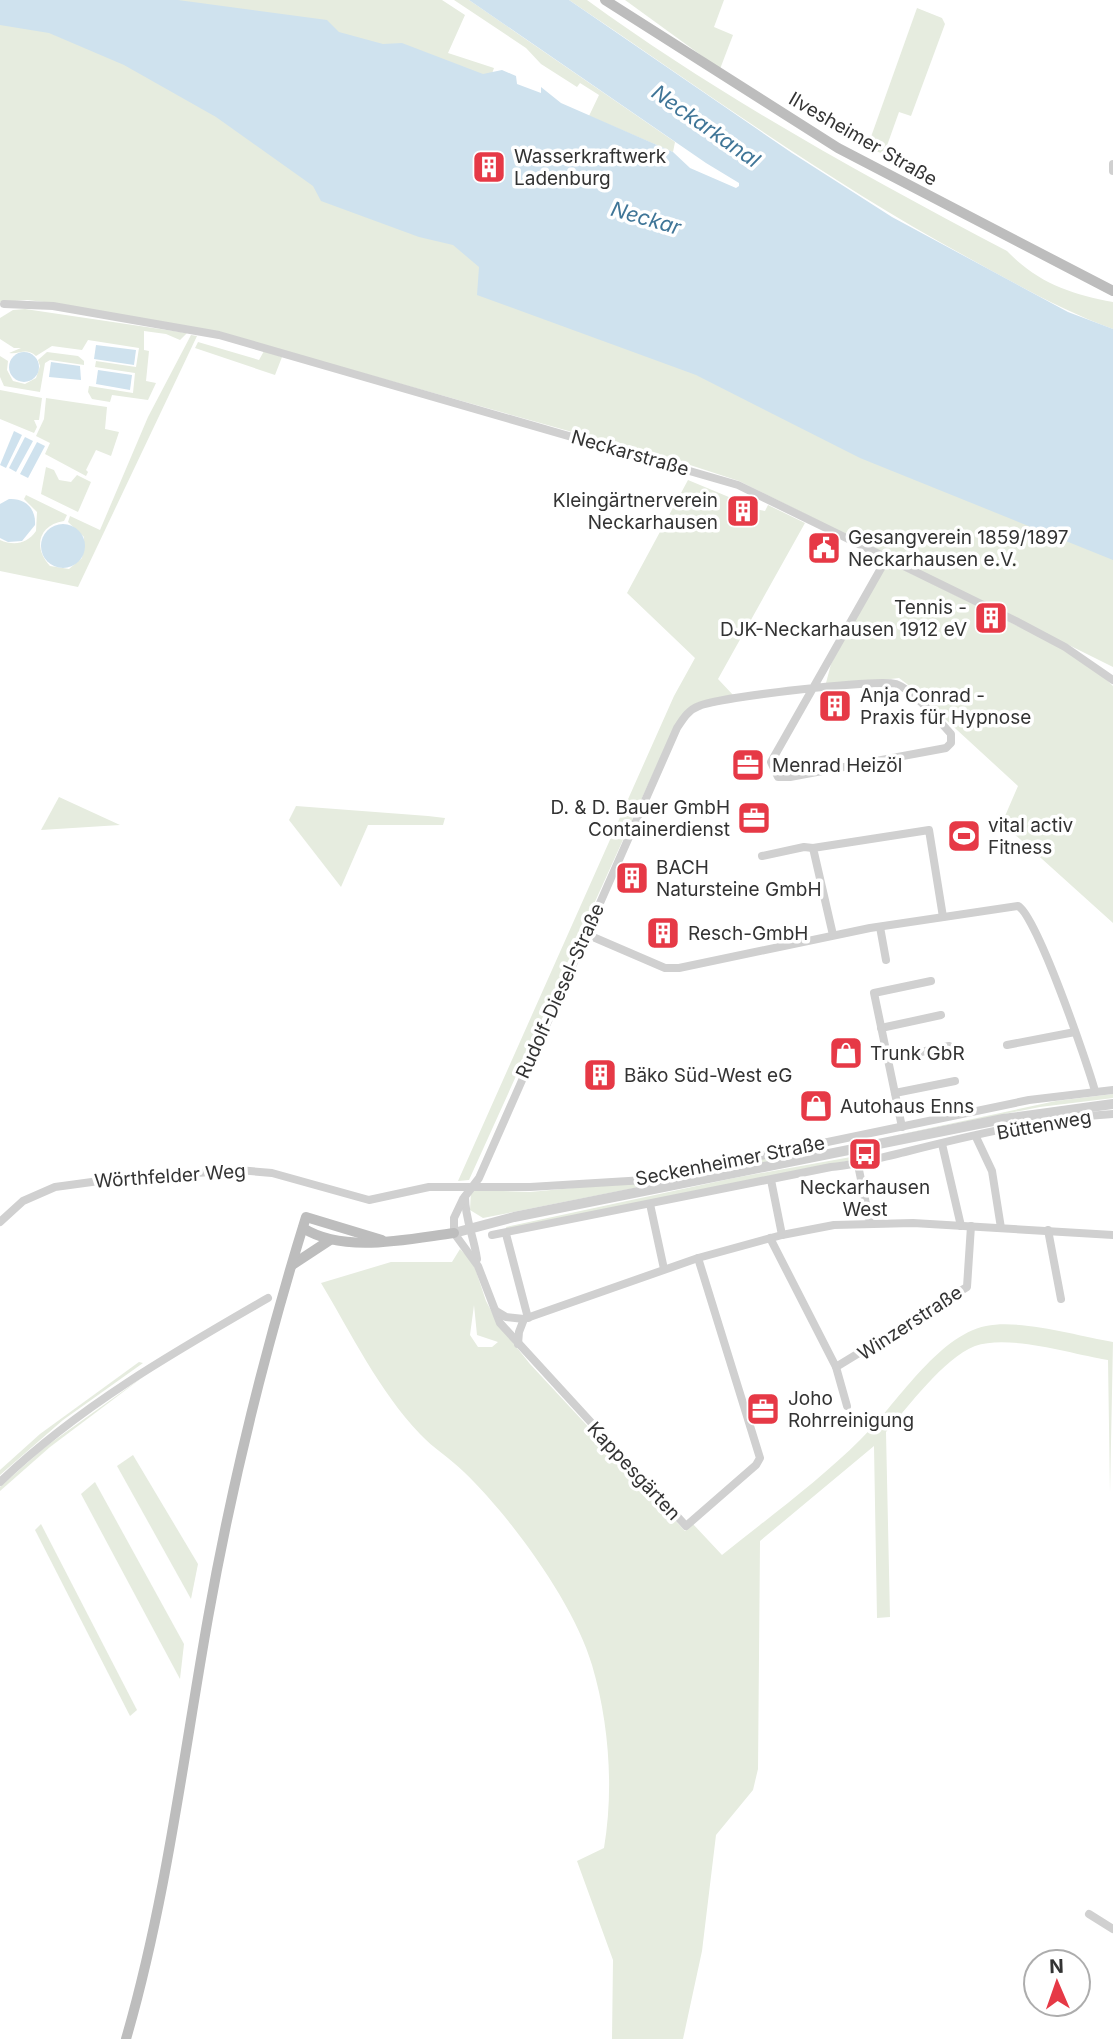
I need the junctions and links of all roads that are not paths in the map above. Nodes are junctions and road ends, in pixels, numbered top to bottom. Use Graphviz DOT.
graph roads {
  1 [pos="605,0"];
  2 [pos="1113,164"];
  3 [pos="1113,171"];
  4 [pos="1113,291"];
  5 [pos="4,304"];
  6 [pos="888,556"];
  7 [pos="1113,680"];
  8 [pos="815,688"];
  9 [pos="813,848"];
  10 [pos="762,856"];
  11 [pos="943,917"];
  12 [pos="880,927"];
  13 [pos="586,934"];
  14 [pos="833,936"];
  15 [pos="886,960"];
  16 [pos="930,981"];
  17 [pos="941,1015"];
  18 [pos="881,1028"];
  19 [pos="1075,1032"];
  20 [pos="1007,1045"];
  21 [pos="949,1046"];
  22 [pos="888,1059"];
  23 [pos="955,1081"];
  24 [pos="1113,1090"];
  25 [pos="1095,1091"];
  26 [pos="895,1093"];
  27 [pos="1113,1104"];
  28 [pos="1113,1114"];
  29 [pos="902,1126"];
  30 [pos="976,1137"];
  31 [pos="942,1144"];
  32 [pos="859,1165"];
  33 [pos="771,1180"];
  34 [pos="472,1185"];
  35 [pos="465,1197"];
  36 [pos="650,1204"];
  37 [pos="0,1222"];
  38 [pos="304,1223"];
  39 [pos="870,1223"];
  40 [pos="961,1226"];
  41 [pos="971,1226"];
  42 [pos="1001,1228"];
  43 [pos="470,1229"];
  44 [pos="1048,1230"];
  45 [pos="454,1233"];
  46 [pos="506,1234"];
  47 [pos="492,1235"];
  48 [pos="782,1235"];
  49 [pos="1113,1235"];
  50 [pos="770,1238"];
  51 [pos="330,1240"];
  52 [pos="382,1240"];
  53 [pos="698,1258"];
  54 [pos="292,1265"];
  55 [pos="478,1266"];
  56 [pos="664,1269"];
  57 [pos="268,1298"];
  58 [pos="1061,1300"];
  59 [pos="496,1311"];
  60 [pos="526,1319"];
  61 [pos="518,1344"];
  62 [pos="836,1367"];
  63 [pos="847,1406"];
  64 [pos="0,1482"];
  65 [pos="1089,1914"];
  66 [pos="1113,1929"];
  67 [pos="126,2039"];
  1 -- 4 [label="main road, Ilvesheimer Straße"];
  2 -- 3 [label="street"];
  5 -- 6 [label="street, Neckarstraße"];
  6 -- 7 [label="street, Neckarstraße"];
  6 -- 8 [label="street"];
  8 -- 8 [label="street, Rudolf-Diesel-Straße"];
  8 -- 13 [label="street, Rudolf-Diesel-Straße"];
  9 -- 10 [label="street"];
  9 -- 11 [label="street"];
  9 -- 14 [label="street"];
  11 -- 12 [label="street"];
  11 -- 19 [label="street"];
  12 -- 14 [label="street"];
  12 -- 15 [label="street"];
  13 -- 14 [label="street"];
  13 -- 34 [label="street, Rudolf-Diesel-Straße"];
  16 -- 18 [label="street"];
  17 -- 18 [label="street"];
  18 -- 22 [label="street"];
  19 -- 20 [label="street"];
  19 -- 25 [label="street"];
  21 -- 22 [label="street"];
  22 -- 26 [label="street"];
  23 -- 26 [label="street"];
  24 -- 25 [label="street, Seckenheimer Straße"];
  25 -- 29 [label="street, Seckenheimer Straße"];
  26 -- 29 [label="street"];
  27 -- 43 [label="street"];
  28 -- 30 [label="street, Büttenweg"];
  29 -- 34 [label="street, Seckenheimer Straße"];
  30 -- 31 [label="street, Büttenweg"];
  30 -- 42 [label="street, Büttenweg"];
  31 -- 32 [label="street, Büttenweg"];
  31 -- 40 [label="street"];
  32 -- 33 [label="street, Büttenweg"];
  32 -- 39 [label="street"];
  33 -- 36 [label="street, Büttenweg"];
  33 -- 48 [label="street"];
  34 -- 35 [label="street, Rudolf-Diesel-Straße"];
  34 -- 37 [label="street, Wörthfelder Weg"];
  35 -- 43 [label="street"];
  35 -- 45 [label="street, Rudolf-Diesel-Straße"];
  36 -- 46 [label="street, Büttenweg"];
  36 -- 56 [label="street"];
  38 -- 51 [label="main road"];
  38 -- 52 [label="main road"];
  38 -- 54 [label="main road"];
  39 -- 40 [label="street"];
  39 -- 48 [label="street"];
  40 -- 41 [label="street"];
  41 -- 42 [label="street"];
  41 -- 62 [label="street, Winzerstraße"];
  42 -- 44 [label="street"];
  43 -- 45 [label="street"];
  43 -- 55 [label="street, Kappesgärten"];
  44 -- 49 [label="street"];
  44 -- 58 [label="street"];
  45 -- 52 [label="main road"];
  45 -- 55 [label="street, Kappesgärten"];
  46 -- 47 [label="street, Büttenweg"];
  46 -- 60 [label="street"];
  48 -- 50 [label="street"];
  50 -- 53 [label="street"];
  50 -- 62 [label="street, Winzerstraße"];
  51 -- 52 [label="main road"];
  51 -- 54 [label="main road"];
  53 -- 56 [label="street"];
  53 -- 61 [label="street, Kappesgärten"];
  54 -- 67 [label="main road"];
  55 -- 59 [label="street, Kappesgärten"];
  56 -- 60 [label="street"];
  57 -- 64 [label="street"];
  59 -- 60 [label="street"];
  59 -- 61 [label="street, Kappesgärten"];
  60 -- 61 [label="street"];
  62 -- 63 [label="street, Winzerstraße"];
  65 -- 66 [label="street"];
}
